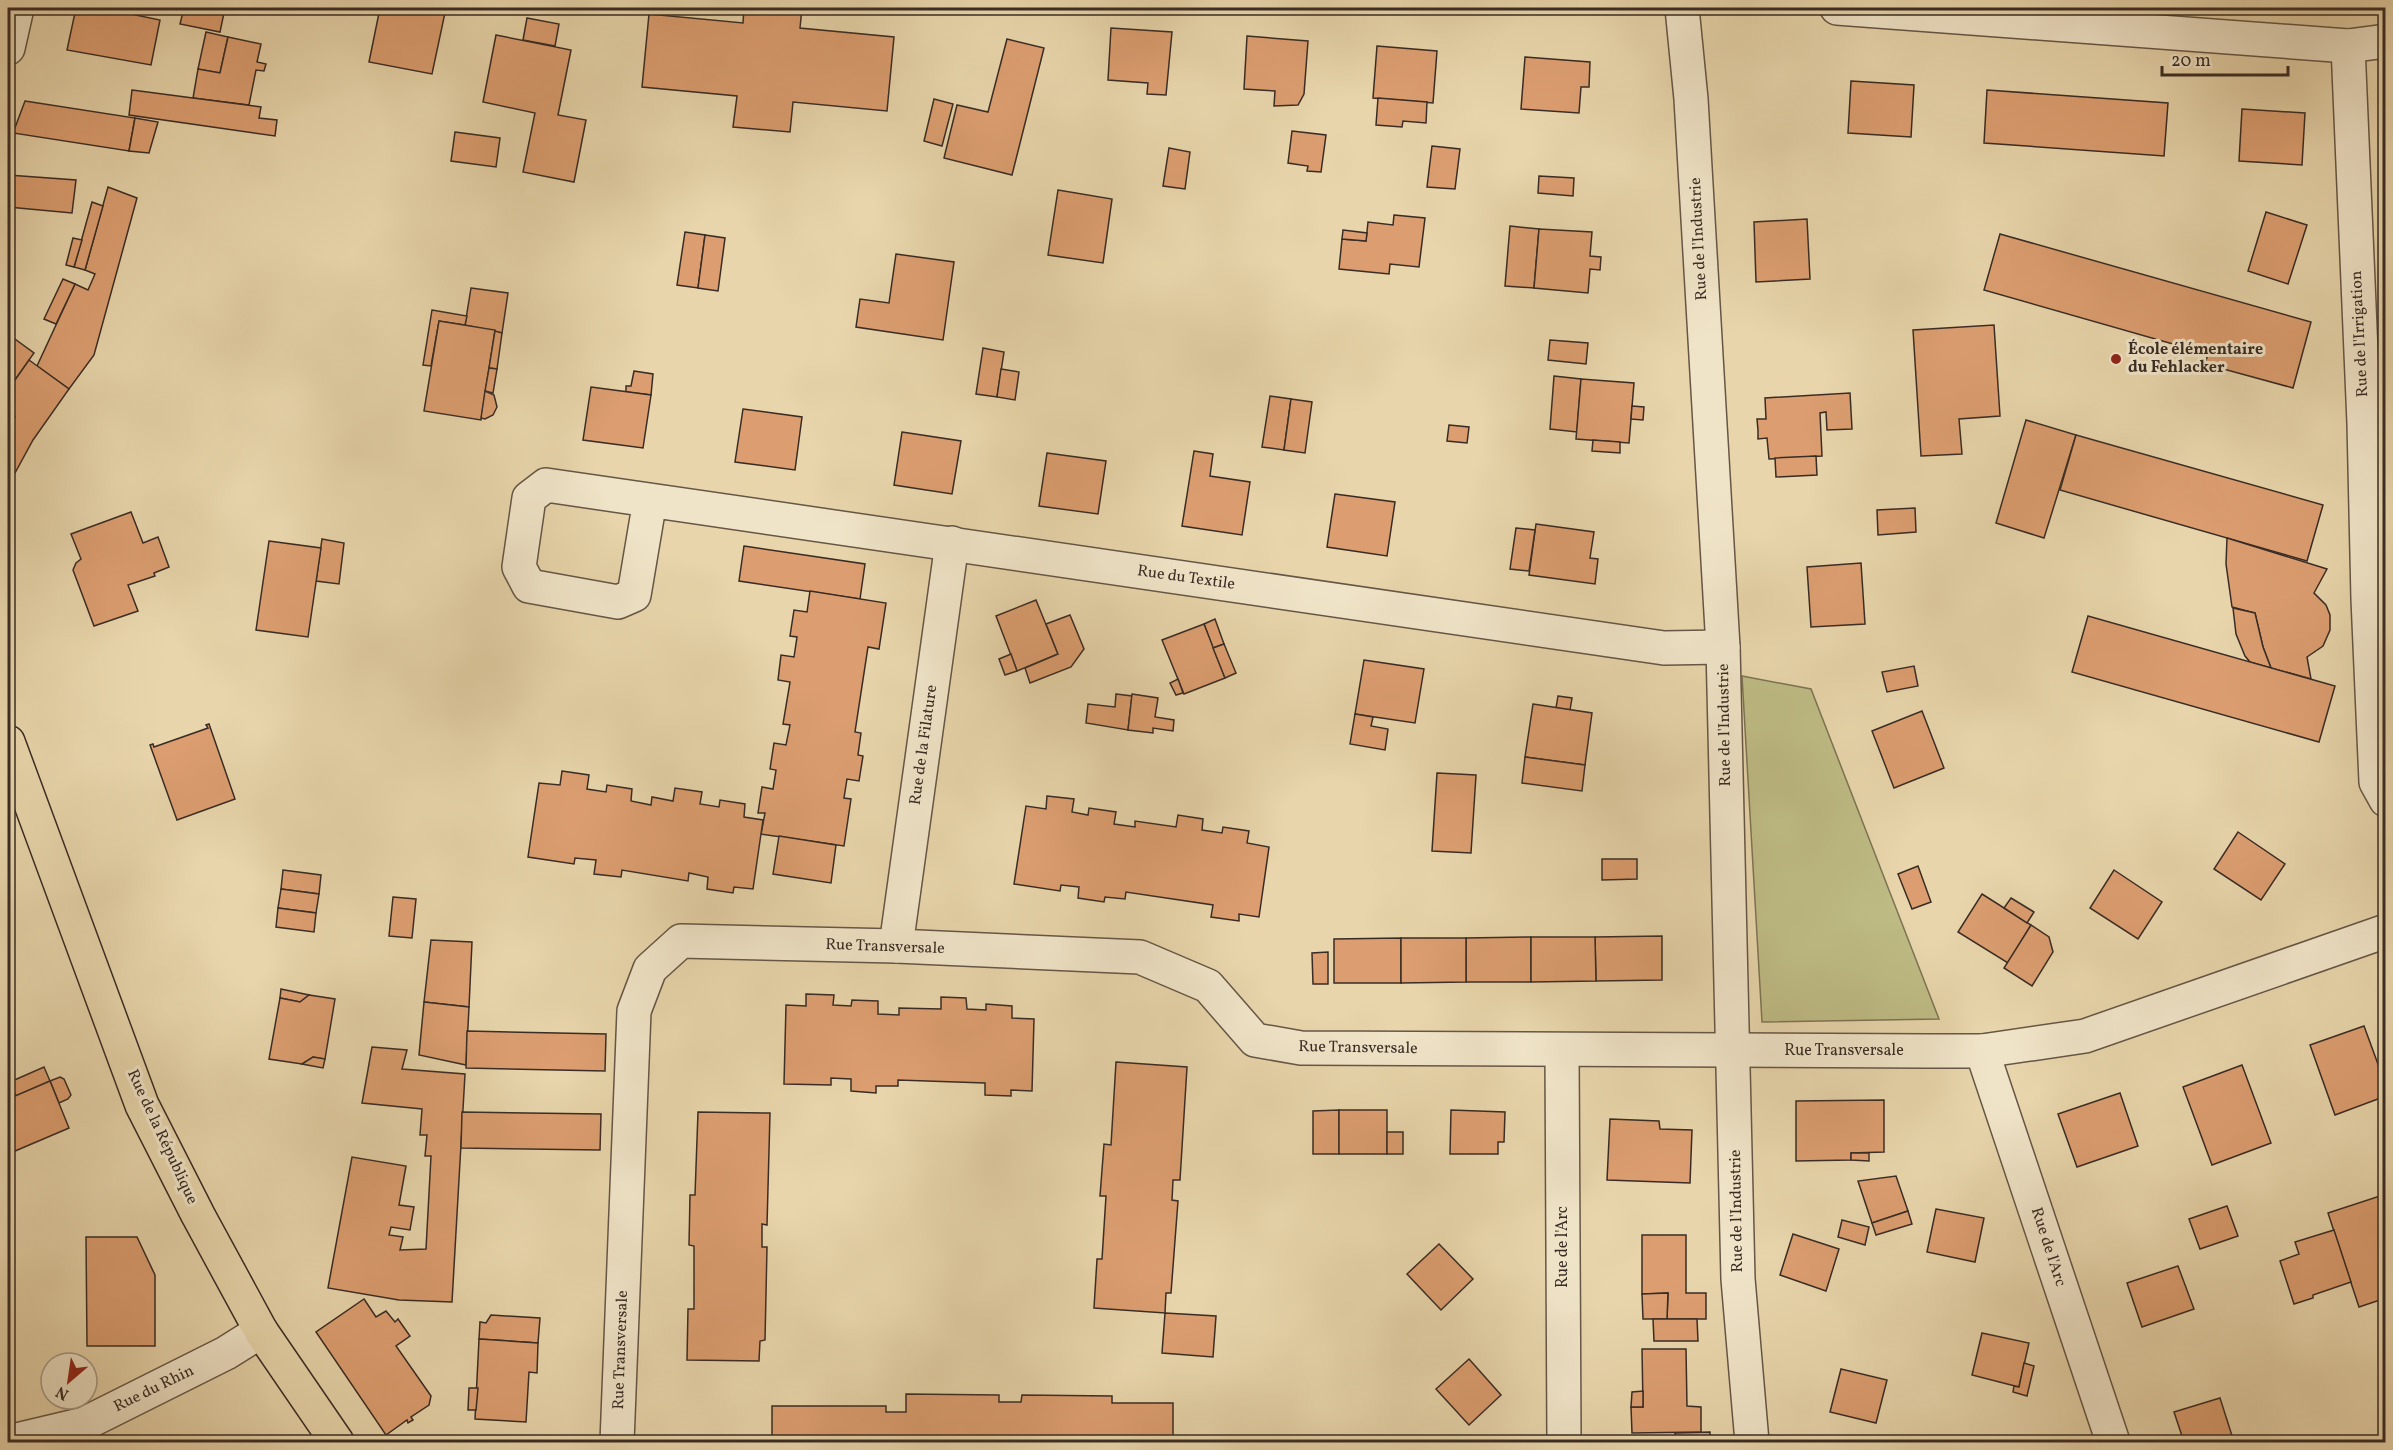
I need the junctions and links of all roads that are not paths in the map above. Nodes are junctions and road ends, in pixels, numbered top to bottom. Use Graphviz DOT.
graph roads {
  1 [pos="17,8"];
  2 [pos="1682,8"];
  3 [pos="1837,8"];
  4 [pos="2385,41"];
  5 [pos="2348,46"];
  6 [pos="8,48"];
  7 [pos="650,500"];
  8 [pos="952,543"];
  9 [pos="1723,646"];
  10 [pos="8,742"];
  11 [pos="2385,800"];
  12 [pos="2385,931"];
  13 [pos="896,946"];
  14 [pos="1562,1051"];
  15 [pos="1982,1051"];
  16 [pos="1733,1052"];
  17 [pos="261,1331"];
  18 [pos="8,1442"];
  19 [pos="337,1443"];
  20 [pos="617,1443"];
  21 [pos="1564,1443"];
  22 [pos="1752,1443"];
  23 [pos="2113,1443"];
  1 -- 6 [label="street"];
  2 -- 9 [label="street, Rue de l'Industrie"];
  3 -- 5 [label="street"];
  4 -- 5 [label="street"];
  5 -- 11 [label="street, Rue de l'Irrigation"];
  7 -- 7 [label="street, Rue du Textile"];
  7 -- 8 [label="street, Rue du Textile"];
  8 -- 9 [label="street, Rue du Textile"];
  8 -- 13 [label="street, Rue de la Filature"];
  9 -- 16 [label="street, Rue de l'Industrie"];
  10 -- 17 [label="main road, Rue de la République"];
  12 -- 15 [label="street, Rue Transversale"];
  13 -- 14 [label="street, Rue Transversale"];
  13 -- 20 [label="street, Rue Transversale"];
  14 -- 16 [label="street, Rue Transversale"];
  14 -- 21 [label="street, Rue de l'Arc"];
  15 -- 16 [label="street, Rue Transversale"];
  15 -- 23 [label="street, Rue de l'Arc"];
  16 -- 22 [label="street, Rue de l'Industrie"];
  17 -- 18 [label="street, Rue du Rhin"];
  17 -- 19 [label="main road, Rue de la République"];
}
